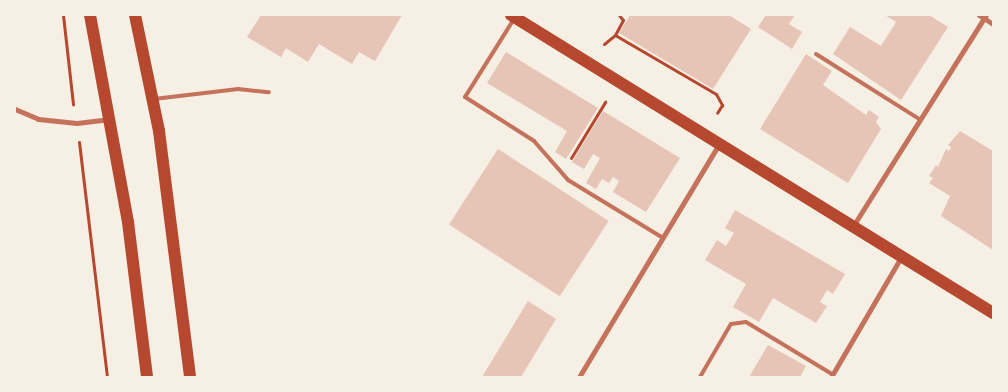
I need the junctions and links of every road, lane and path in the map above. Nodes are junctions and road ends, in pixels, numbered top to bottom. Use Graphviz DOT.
graph roads {
  1 [pos="63,15"];
  2 [pos="90,15"];
  3 [pos="135,15"];
  4 [pos="619,15"];
  5 [pos="979,15"];
  6 [pos="513,16"];
  7 [pos="985,17"];
  8 [pos="993,24"];
  9 [pos="615,35"];
  10 [pos="604,44"];
  11 [pos="816,54"];
  12 [pos="70,73"];
  13 [pos="269,92"];
  14 [pos="154,100"];
  15 [pos="605,102"];
  16 [pos="15,110"];
  17 [pos="717,113"];
  18 [pos="111,118"];
  19 [pos="921,120"];
  20 [pos="719,144"];
  21 [pos="82,170"];
  22 [pos="561,173"];
  23 [pos="853,227"];
  24 [pos="663,238"];
  25 [pos="901,257"];
  26 [pos="993,313"];
  27 [pos="832,376"];
  28 [pos="107,377"];
  29 [pos="147,377"];
  30 [pos="190,377"];
  31 [pos="579,377"];
  32 [pos="700,377"];
  1 -- 12 [label="path"];
  2 -- 18 [label="main road"];
  3 -- 14 [label="main road"];
  4 -- 9 [label="path"];
  5 -- 7 [label="street"];
  6 -- 20 [label="main road"];
  6 -- 22 [label="lane"];
  7 -- 8 [label="street"];
  7 -- 19 [label="street"];
  9 -- 10 [label="path"];
  9 -- 17 [label="path"];
  11 -- 19 [label="lane"];
  13 -- 14 [label="lane"];
  14 -- 30 [label="main road"];
  15 -- 22 [label="path"];
  16 -- 18 [label="street"];
  18 -- 29 [label="main road"];
  19 -- 23 [label="street"];
  20 -- 23 [label="main road"];
  20 -- 24 [label="street"];
  21 -- 28 [label="path"];
  22 -- 24 [label="lane"];
  23 -- 25 [label="main road"];
  24 -- 31 [label="street"];
  25 -- 26 [label="main road"];
  25 -- 27 [label="street"];
  27 -- 32 [label="lane"];
}
